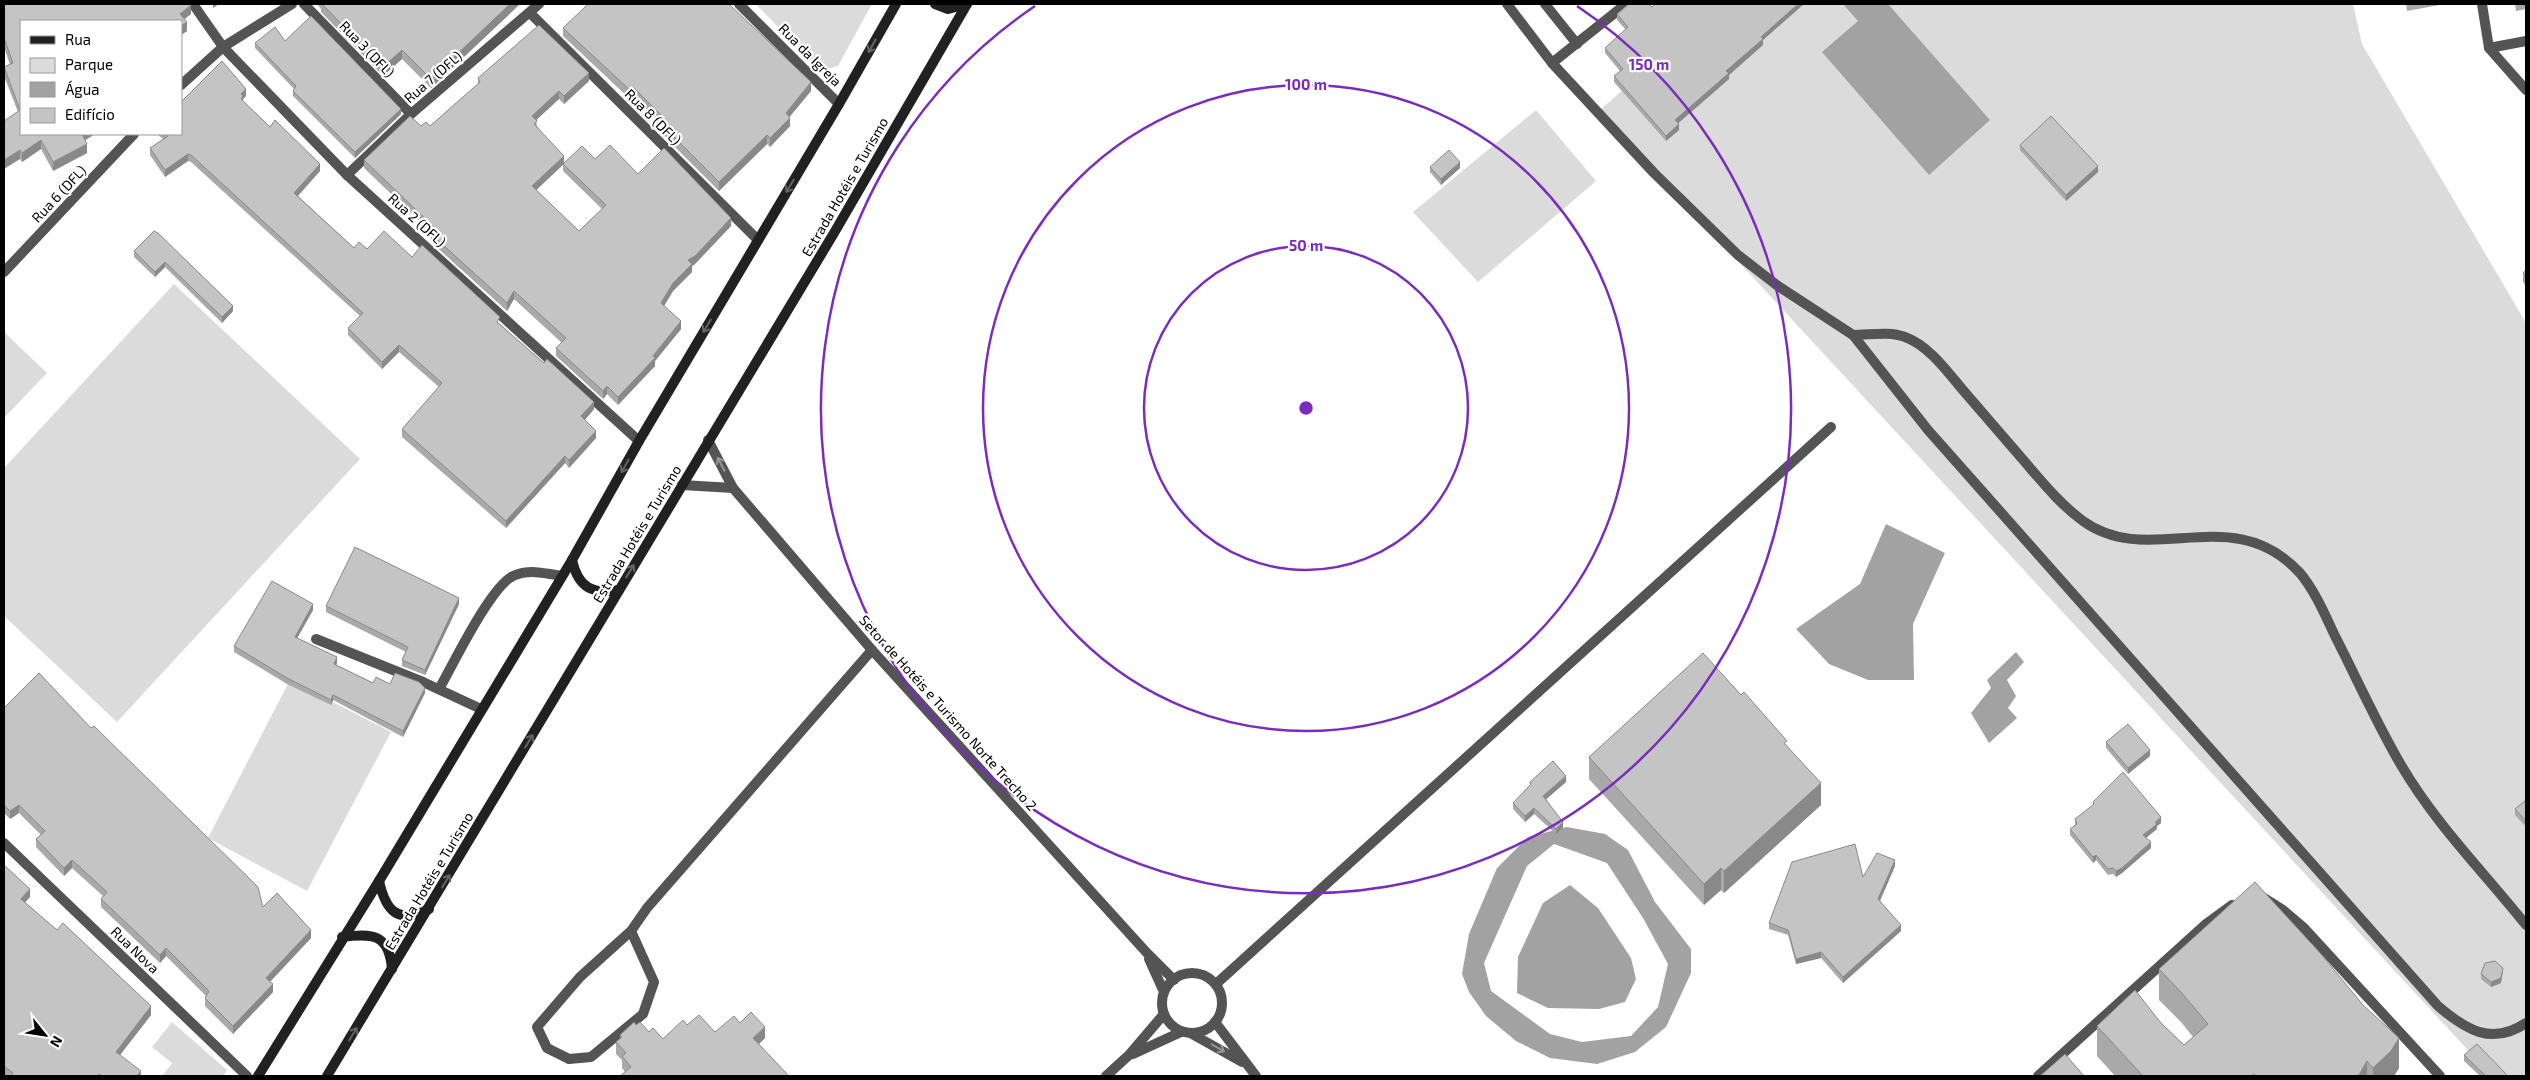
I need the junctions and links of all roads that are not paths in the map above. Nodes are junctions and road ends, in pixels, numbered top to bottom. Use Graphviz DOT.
graph roads {
  1 [pos="194,4"];
  2 [pos="292,4"];
  3 [pos="304,4"];
  4 [pos="539,4"];
  5 [pos="739,4"];
  6 [pos="896,4"];
  7 [pos="934,4"];
  8 [pos="967,4"];
  9 [pos="1507,4"];
  10 [pos="1545,4"];
  11 [pos="1626,4"];
  12 [pos="2482,4"];
  13 [pos="530,13"];
  14 [pos="2526,41"];
  15 [pos="1577,44"];
  16 [pos="223,47"];
  17 [pos="2489,48"];
  18 [pos="1552,63"];
  19 [pos="182,83"];
  20 [pos="2526,90"];
  21 [pos="839,104"];
  22 [pos="411,114"];
  23 [pos="133,135"];
  24 [pos="347,175"];
  25 [pos="758,240"];
  26 [pos="4,272"];
  27 [pos="1853,336"];
  28 [pos="1831,427"];
  29 [pos="639,440"];
  30 [pos="708,440"];
  31 [pos="682,485"];
  32 [pos="733,488"];
  33 [pos="572,560"];
  34 [pos="562,576"];
  35 [pos="619,590"];
  36 [pos="316,639"];
  37 [pos="872,650"];
  38 [pos="439,689"];
  39 [pos="481,709"];
  40 [pos="4,843"];
  41 [pos="380,881"];
  42 [pos="2253,896"];
  43 [pos="2240,899"];
  44 [pos="429,909"];
  45 [pos="2526,925"];
  46 [pos="631,932"];
  47 [pos="342,937"];
  48 [pos="1147,953"];
  49 [pos="392,969"];
  50 [pos="1174,980"];
  51 [pos="1216,984"];
  52 [pos="1164,992"];
  53 [pos="1164,1014"];
  54 [pos="1215,1022"];
  55 [pos="2526,1023"];
  56 [pos="1181,1032"];
  57 [pos="1192,1034"];
  58 [pos="1130,1055"];
  59 [pos="1244,1063"];
  60 [pos="247,1076"];
  61 [pos="258,1076"];
  62 [pos="328,1076"];
  63 [pos="1106,1076"];
  64 [pos="1256,1076"];
  65 [pos="2038,1076"];
  66 [pos="2440,1076"];
  1 -- 16 [label="street, Rua 2 (DFL)"];
  2 -- 16 [label="street"];
  3 -- 22 [label="street, Rua 3 (DFL)"];
  4 -- 13 [label="street, Rua 7 (DFL)"];
  5 -- 21 [label="street, Rua da Igreja"];
  6 -- 21 [label="main road, one-way"];
  7 -- 8 [label="main road"];
  8 -- 30 [label="main road, Estrada Hotéis e Turismo"];
  9 -- 18 [label="street"];
  10 -- 15 [label="street"];
  11 -- 15 [label="street"];
  12 -- 17 [label="street"];
  13 -- 22 [label="street, Rua 7 (DFL)"];
  13 -- 25 [label="street, Rua 8 (DFL)"];
  14 -- 17 [label="street"];
  15 -- 18 [label="street"];
  16 -- 19 [label="street"];
  16 -- 24 [label="street, Rua 2 (DFL)"];
  17 -- 20 [label="street"];
  18 -- 27 [label="street"];
  21 -- 25 [label="main road, one-way"];
  22 -- 24 [label="street, Rua 7 (DFL)"];
  23 -- 26 [label="street, Rua 6 (DFL)"];
  24 -- 29 [label="street, Rua 2 (DFL)"];
  25 -- 29 [label="main road, one-way"];
  27 -- 45 [label="street"];
  27 -- 55 [label="street"];
  28 -- 51 [label="street"];
  29 -- 33 [label="main road, one-way"];
  30 -- 31 [label="main road, Estrada Hotéis e Turismo"];
  32 -- 30 [label="street, Setor de Hotéis e Turismo Norte Trecho 2, one-way"];
  31 -- 32 [label="street"];
  35 -- 31 [label="main road, Estrada Hotéis e Turismo, one-way"];
  32 -- 37 [label="street, Setor de Hotéis e Turismo Norte Trecho 2"];
  33 -- 34 [label="main road"];
  33 -- 35 [label="main road"];
  34 -- 38 [label="street"];
  34 -- 39 [label="main road"];
  44 -- 35 [label="main road, Estrada Hotéis e Turismo, one-way"];
  36 -- 38 [label="street"];
  37 -- 46 [label="street"];
  37 -- 48 [label="street, Setor de Hotéis e Turismo Norte Trecho 2"];
  38 -- 39 [label="street"];
  39 -- 41 [label="main road"];
  40 -- 60 [label="street, Rua Nova"];
  41 -- 44 [label="main road"];
  41 -- 47 [label="main road"];
  42 -- 66 [label="street"];
  43 -- 65 [label="street"];
  44 -- 49 [label="main road, Estrada Hotéis e Turismo"];
  46 -- 46 [label="street"];
  47 -- 49 [label="main road"];
  47 -- 61 [label="main road"];
  48 -- 50 [label="street, Setor de Hotéis e Turismo Norte Trecho 2"];
  48 -- 52 [label="street, Setor de Hotéis e Turismo Norte Trecho 2"];
  62 -- 49 [label="main road, Estrada Hotéis e Turismo, one-way"];
  50 -- 51 [label="street"];
  50 -- 52 [label="street"];
  51 -- 54 [label="street"];
  52 -- 53 [label="street"];
  53 -- 56 [label="street"];
  53 -- 58 [label="street"];
  54 -- 57 [label="street"];
  54 -- 59 [label="street"];
  56 -- 57 [label="street"];
  56 -- 58 [label="street"];
  57 -- 59 [label="street, one-way"];
  58 -- 63 [label="street"];
  59 -- 64 [label="street"];
}
